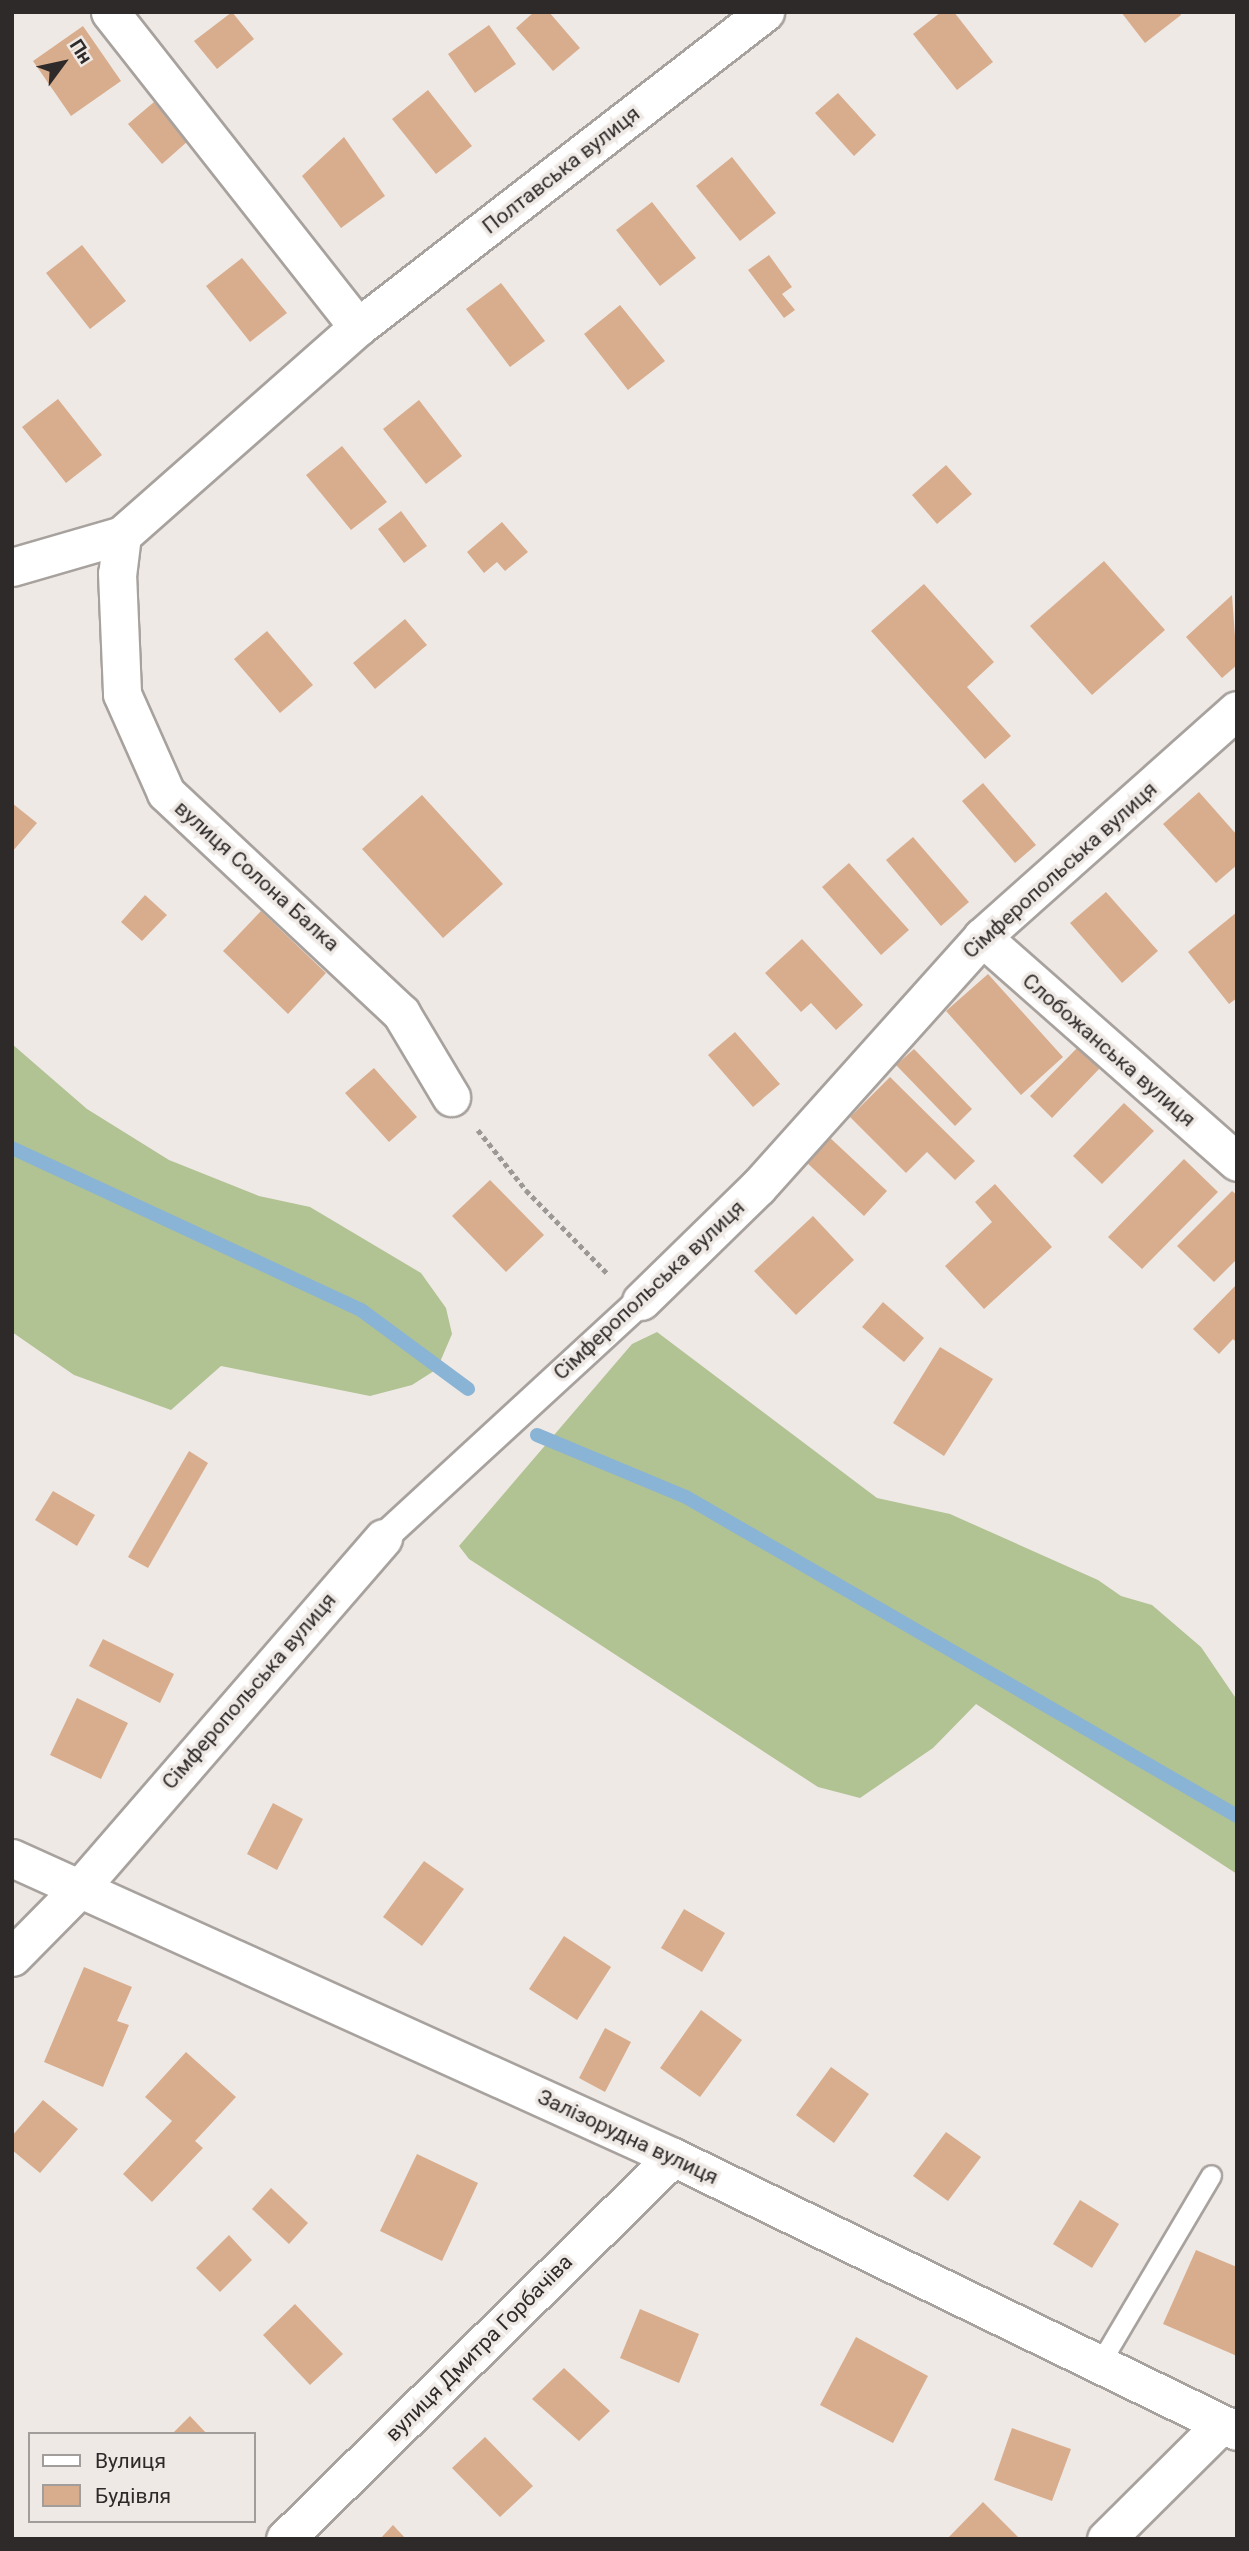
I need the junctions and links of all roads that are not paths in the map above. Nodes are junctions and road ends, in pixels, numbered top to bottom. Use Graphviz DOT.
graph roads {
  1 [pos="110,12"];
  2 [pos="765,12"];
  3 [pos="358,327"];
  4 [pos="122,535"];
  5 [pos="12,567"];
  6 [pos="1237,710"];
  7 [pos="982,937"];
  8 [pos="451,1097"];
  9 [pos="1237,1162"];
  10 [pos="641,1301"];
  11 [pos="383,1538"];
  12 [pos="12,1858"];
  13 [pos="80,1888"];
  14 [pos="12,1957"];
  15 [pos="673,2157"];
  16 [pos="1211,2175"];
  17 [pos="1100,2363"];
  18 [pos="1229,2427"];
  19 [pos="285,2539"];
  20 [pos="1106,2539"];
  1 -- 3 [label="street"];
  2 -- 3 [label="street, Полтавська вулиця"];
  3 -- 4 [label="street, Полтавська вулиця"];
  4 -- 5 [label="street"];
  4 -- 8 [label="street, вулиця Солона Балка"];
  6 -- 7 [label="street, Сімферопольська вулиця"];
  7 -- 9 [label="street, Слобожанська вулиця"];
  7 -- 10 [label="street, Сімферопольська вулиця"];
  10 -- 11 [label="street, Сімферопольська вулиця"];
  11 -- 13 [label="street, Сімферопольська вулиця"];
  12 -- 13 [label="street, Залізорудна вулиця"];
  13 -- 14 [label="street, Сімферопольська вулиця"];
  13 -- 15 [label="street, Залізорудна вулиця"];
  15 -- 17 [label="street, Залізорудна вулиця"];
  15 -- 19 [label="street, вулиця Дмитра Горбачіва"];
  16 -- 17 [label="lane"];
  17 -- 18 [label="street, Залізорудна вулиця"];
  18 -- 20 [label="street"];
}
